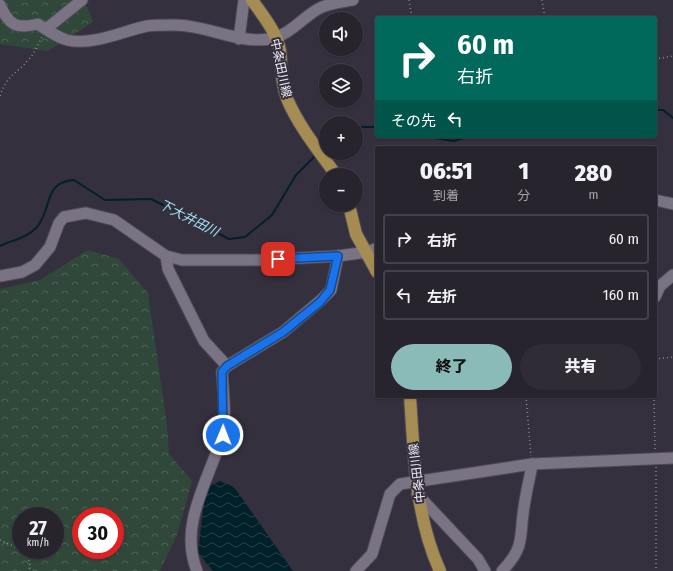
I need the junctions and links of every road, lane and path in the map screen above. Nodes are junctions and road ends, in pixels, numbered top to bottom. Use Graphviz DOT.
graph roads {
  1 [pos="82,0"];
  2 [pos="244,0"];
  3 [pos="252,0"];
  4 [pos="353,0"];
  5 [pos="409,0"];
  6 [pos="542,0"];
  7 [pos="0,5"];
  8 [pos="412,16"];
  9 [pos="545,16"];
  10 [pos="46,29"];
  11 [pos="276,37"];
  12 [pos="239,39"];
  13 [pos="673,56"];
  14 [pos="657,59"];
  15 [pos="0,96"];
  16 [pos="331,168"];
  17 [pos="657,200"];
  18 [pos="673,204"];
  19 [pos="351,212"];
  20 [pos="372,250"];
  21 [pos="166,256"];
  22 [pos="338,256"];
  23 [pos="375,263"];
  24 [pos="673,275"];
  25 [pos="0,276"];
  26 [pos="657,293"];
  27 [pos="673,357"];
  28 [pos="657,359"];
  29 [pos="227,366"];
  30 [pos="410,398"];
  31 [pos="526,398"];
  32 [pos="654,398"];
  33 [pos="656,458"];
  34 [pos="673,458"];
  35 [pos="532,464"];
  36 [pos="417,488"];
  37 [pos="0,540"];
  38 [pos="29,571"];
  39 [pos="197,571"];
  40 [pos="356,571"];
  41 [pos="440,571"];
  42 [pos="484,571"];
  43 [pos="502,571"];
  44 [pos="656,571"];
  1 -- 10 [label="street"];
  2 -- 12 [label="street"];
  3 -- 11 [label="main road, 中条田川線"];
  4 -- 11 [label="street"];
  5 -- 8 [label="path"];
  6 -- 9 [label="path"];
  7 -- 10 [label="street"];
  10 -- 12 [label="street"];
  10 -- 15 [label="path"];
  11 -- 12 [label="street"];
  11 -- 16 [label="main road, 中条田川線"];
  13 -- 14 [label="path"];
  17 -- 18 [label="street"];
  19 -- 20 [label="main road"];
  20 -- 22 [label="street"];
  20 -- 23 [label="main road"];
  21 -- 22 [label="street"];
  21 -- 25 [label="street"];
  21 -- 29 [label="street"];
  22 -- 29 [label="street"];
  24 -- 26 [label="street"];
  27 -- 28 [label="path"];
  29 -- 39 [label="street"];
  30 -- 36 [label="main road, 中条田川線"];
  31 -- 35 [label="path"];
  32 -- 33 [label="path"];
  33 -- 34 [label="street"];
  33 -- 35 [label="street"];
  33 -- 44 [label="path"];
  35 -- 36 [label="street"];
  35 -- 43 [label="street"];
  36 -- 40 [label="street"];
  36 -- 41 [label="main road, 中条田川線"];
  36 -- 42 [label="street"];
  37 -- 38 [label="path"];
}
